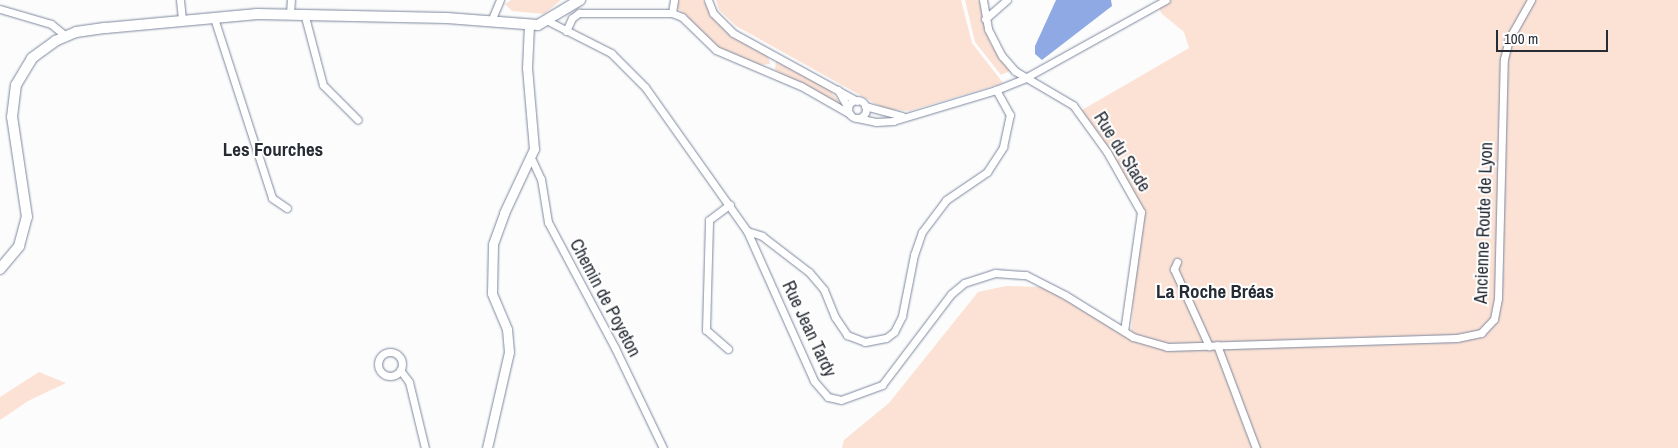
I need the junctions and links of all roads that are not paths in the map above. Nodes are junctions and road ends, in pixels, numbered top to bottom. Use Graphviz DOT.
graph roads {
  1 [pos="180,0"];
  2 [pos="291,0"];
  3 [pos="500,0"];
  4 [pos="580,0"];
  5 [pos="674,0"];
  6 [pos="708,0"];
  7 [pos="983,0"];
  8 [pos="1007,0"];
  9 [pos="1166,0"];
  10 [pos="1531,0"];
  11 [pos="0,8"];
  12 [pos="290,13"];
  13 [pos="304,13"];
  14 [pos="672,13"];
  15 [pos="214,18"];
  16 [pos="985,19"];
  17 [pos="182,20"];
  18 [pos="491,21"];
  19 [pos="548,21"];
  20 [pos="529,25"];
  21 [pos="566,31"];
  22 [pos="66,36"];
  23 [pos="1025,78"];
  24 [pos="838,90"];
  25 [pos="996,90"];
  26 [pos="857,100"];
  27 [pos="865,106"];
  28 [pos="849,111"];
  29 [pos="908,117"];
  30 [pos="857,118"];
  31 [pos="358,120"];
  32 [pos="532,160"];
  33 [pos="730,204"];
  34 [pos="287,208"];
  35 [pos="747,231"];
  36 [pos="1177,262"];
  37 [pos="0,269"];
  38 [pos="1124,331"];
  39 [pos="1213,346"];
  40 [pos="728,349"];
  41 [pos="400,370"];
  42 [pos="425,448"];
  43 [pos="487,448"];
  44 [pos="663,448"];
  45 [pos="1256,448"];
  1 -- 17 [label="street"];
  2 -- 12 [label="street"];
  3 -- 18 [label="street"];
  4 -- 19 [label="main road"];
  5 -- 14 [label="street"];
  6 -- 24 [label="street"];
  7 -- 16 [label="street, Rue du Stade"];
  8 -- 16 [label="street"];
  9 -- 23 [label="street"];
  10 -- 39 [label="street, Ancienne Route de Lyon"];
  11 -- 22 [label="street"];
  12 -- 13 [label="main road"];
  12 -- 15 [label="main road"];
  13 -- 18 [label="main road"];
  13 -- 31 [label="street"];
  14 -- 21 [label="street"];
  14 -- 28 [label="street"];
  15 -- 17 [label="main road"];
  15 -- 34 [label="street"];
  16 -- 23 [label="street, Rue du Stade"];
  17 -- 22 [label="main road"];
  18 -- 20 [label="main road"];
  19 -- 20 [label="main road"];
  19 -- 21 [label="street, Rue Jean Tardy"];
  20 -- 32 [label="street"];
  21 -- 33 [label="street, Rue Jean Tardy"];
  22 -- 37 [label="main road"];
  23 -- 25 [label="street"];
  23 -- 38 [label="street, Rue du Stade"];
  24 -- 26 [label="street"];
  24 -- 28 [label="street"];
  25 -- 29 [label="street"];
  25 -- 35 [label="street"];
  26 -- 27 [label="street"];
  26 -- 28 [label="street"];
  27 -- 29 [label="street"];
  27 -- 30 [label="street"];
  28 -- 30 [label="street"];
  29 -- 30 [label="street"];
  32 -- 43 [label="street"];
  32 -- 44 [label="street, Chemin de Poyeton"];
  33 -- 35 [label="street, Rue Jean Tardy"];
  33 -- 40 [label="street"];
  35 -- 38 [label="street, Rue Jean Tardy"];
  36 -- 39 [label="street"];
  38 -- 39 [label="street, Rue Jean Tardy"];
  39 -- 45 [label="street"];
  41 -- 42 [label="street"];
}
